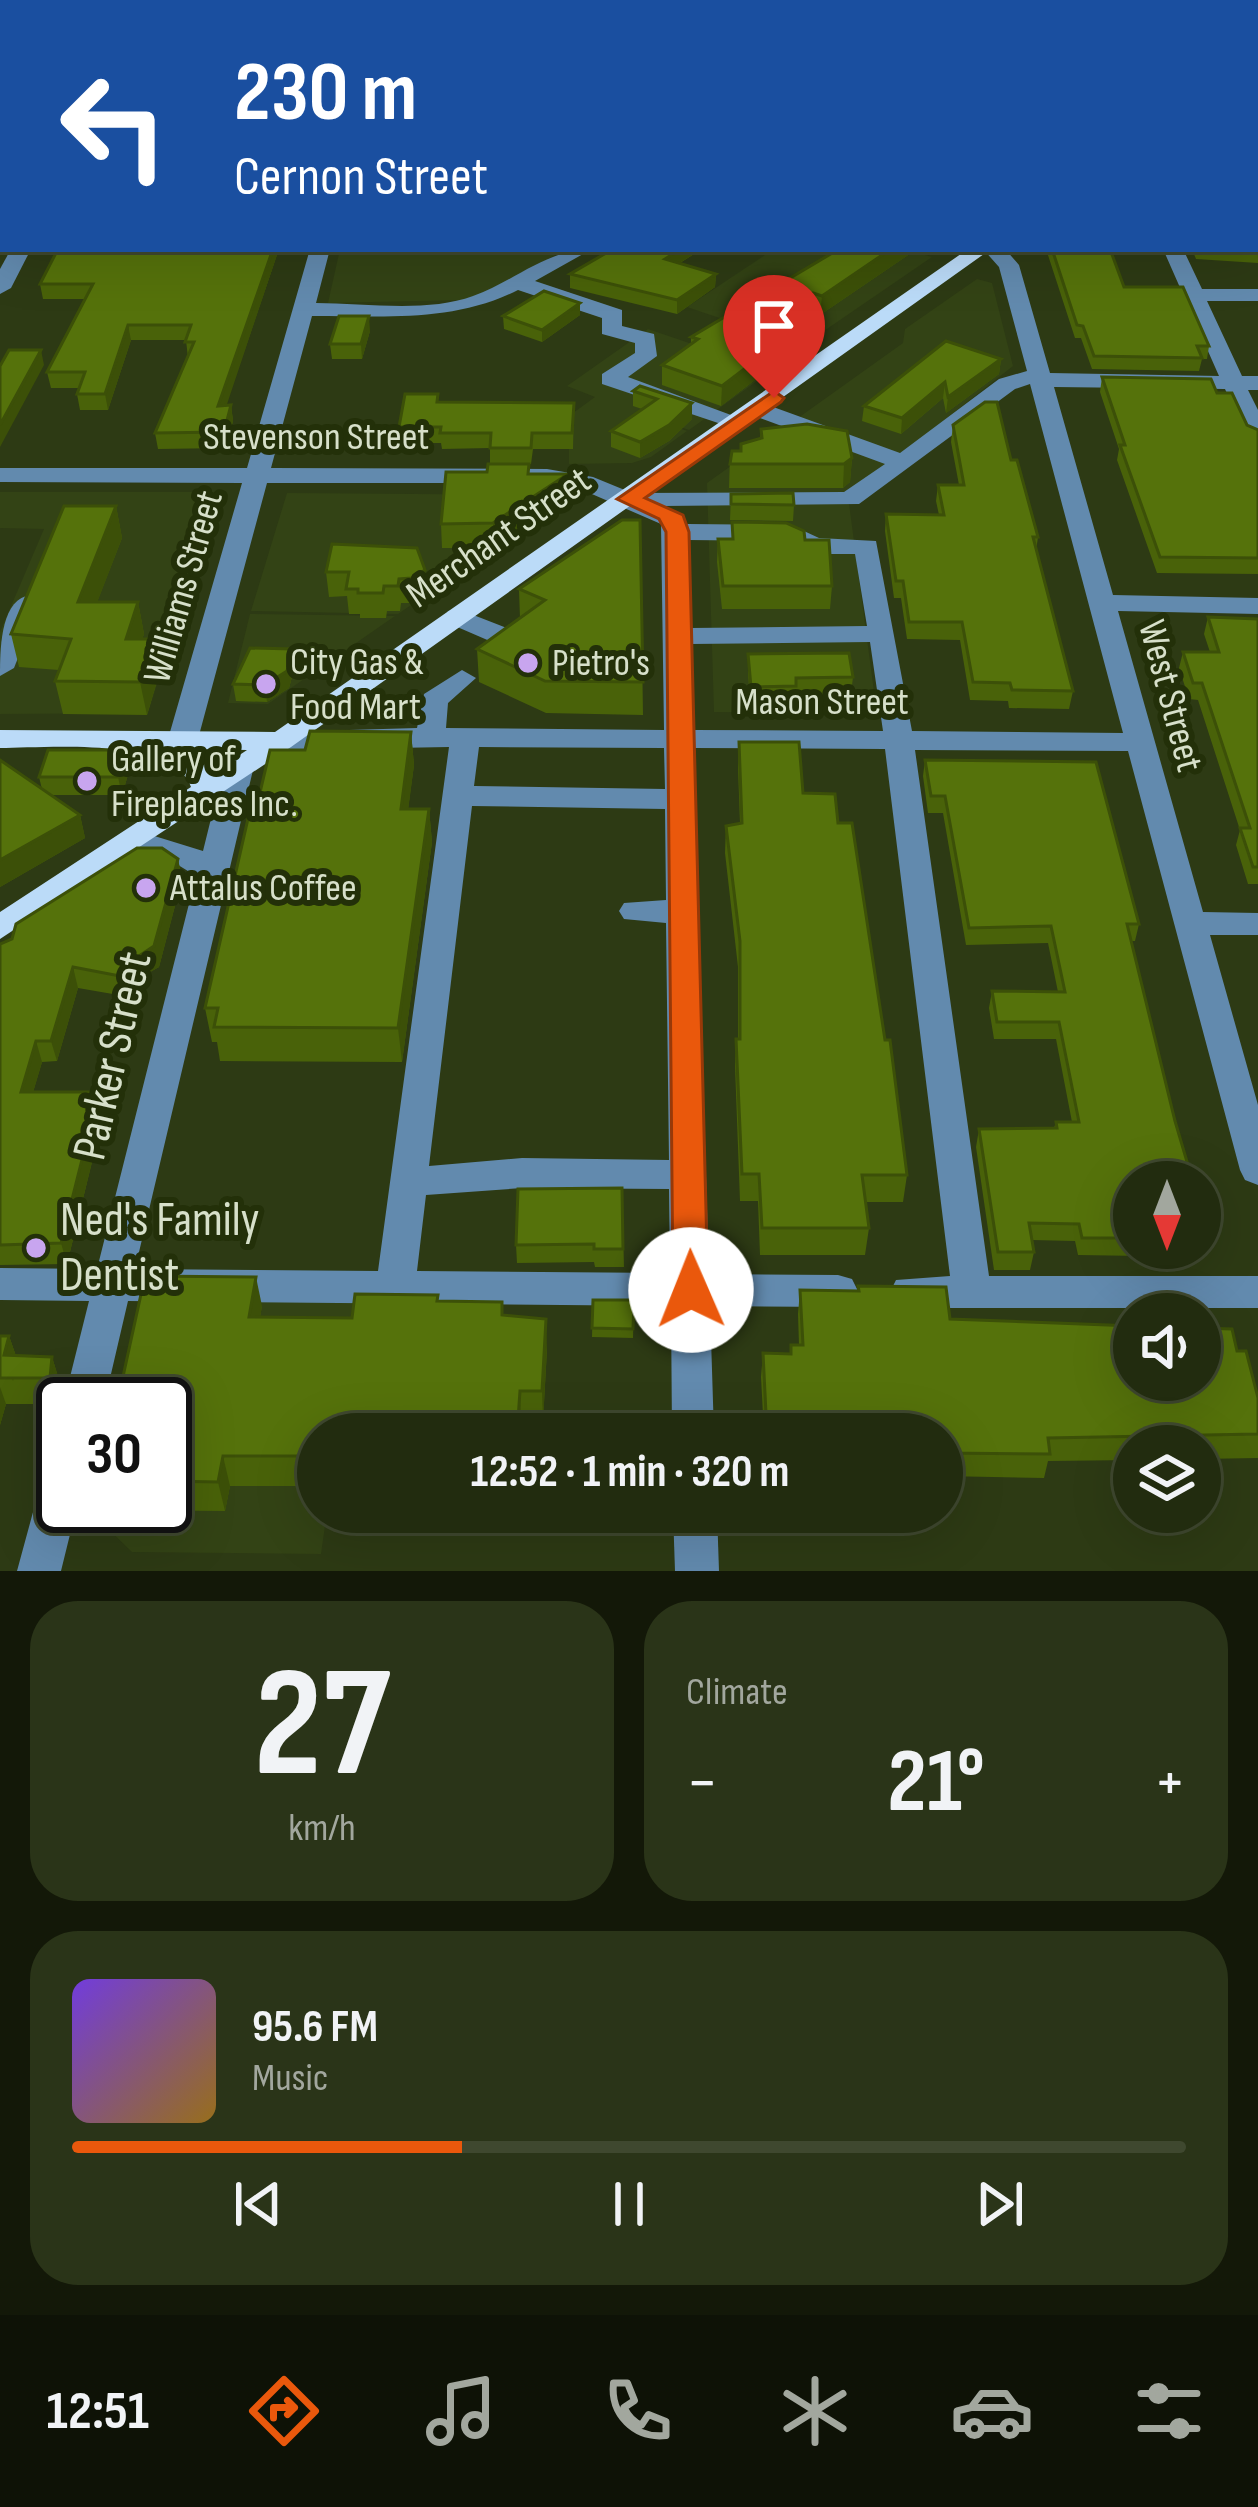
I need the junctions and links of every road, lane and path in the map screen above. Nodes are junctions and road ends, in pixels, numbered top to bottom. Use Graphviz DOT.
graph roads {
  1 [pos="20,252"];
  2 [pos="319,252"];
  3 [pos="578,252"];
  4 [pos="977,252"];
  5 [pos="996,252"];
  6 [pos="1174,252"];
  7 [pos="522,284"];
  8 [pos="0,288"];
  9 [pos="1193,295"];
  10 [pos="1258,295"];
  11 [pos="302,309"];
  12 [pos="1040,378"];
  13 [pos="1246,383"];
  14 [pos="748,416"];
  15 [pos="1258,436"];
  16 [pos="903,462"];
  17 [pos="0,475"];
  18 [pos="256,475"];
  19 [pos="77,476"];
  20 [pos="862,494"];
  21 [pos="628,499"];
  22 [pos="63,512"];
  23 [pos="677,532"];
  24 [pos="867,546"];
  25 [pos="36,579"];
  26 [pos="1104,603"];
  27 [pos="1258,606"];
  28 [pos="458,617"];
  29 [pos="882,634"];
  30 [pos="679,635"];
  31 [pos="0,668"];
  32 [pos="431,738"];
  33 [pos="465,738"];
  34 [pos="0,739"];
  35 [pos="183,739"];
  36 [pos="679,740"];
  37 [pos="110,741"];
  38 [pos="281,741"];
  39 [pos="898,741"];
  40 [pos="1141,742"];
  41 [pos="238,770"];
  42 [pos="207,791"];
  43 [pos="457,796"];
  44 [pos="682,799"];
  45 [pos="135,840"];
  46 [pos="212,872"];
  47 [pos="635,911"];
  48 [pos="684,912"];
  49 [pos="1193,923"];
  50 [pos="1258,924"];
  51 [pos="0,928"];
  52 [pos="1255,1152"];
  53 [pos="688,1175"];
  54 [pos="408,1182"];
  55 [pos="0,1284"];
  56 [pos="115,1285"];
  57 [pos="395,1289"];
  58 [pos="691,1290"];
  59 [pos="972,1292"];
  60 [pos="1258,1292"];
  61 [pos="90,1377"];
  62 [pos="693,1413"];
  63 [pos="49,1533"];
  64 [pos="696,1533"];
  65 [pos="39,1571"];
  66 [pos="697,1571"];
  1 -- 8 [label="street"];
  2 -- 11 [label="street, Williams Street"];
  3 -- 7 [label="street"];
  4 -- 14 [label="main road, Merchant Street"];
  5 -- 12 [label="street, West Street"];
  6 -- 9 [label="street"];
  7 -- 11 [label="street"];
  7 -- 14 [label="street"];
  9 -- 10 [label="street"];
  9 -- 13 [label="street"];
  11 -- 18 [label="street, Williams Street"];
  12 -- 13 [label="street"];
  12 -- 16 [label="street"];
  12 -- 26 [label="street, West Street"];
  13 -- 15 [label="street"];
  14 -- 16 [label="street"];
  14 -- 21 [label="main road, Merchant Street"];
  16 -- 20 [label="street"];
  17 -- 19 [label="street, Stevenson Street"];
  18 -- 19 [label="street, Stevenson Street"];
  18 -- 21 [label="street, Stevenson Street"];
  18 -- 35 [label="street, Williams Street"];
  19 -- 22 [label="street"];
  20 -- 21 [label="street"];
  20 -- 24 [label="street"];
  21 -- 23 [label="street"];
  21 -- 28 [label="main road, Merchant Street"];
  23 -- 24 [label="street"];
  23 -- 30 [label="street"];
  24 -- 29 [label="street"];
  25 -- 31 [label="street"];
  26 -- 27 [label="street"];
  26 -- 40 [label="street, West Street"];
  28 -- 32 [label="street"];
  28 -- 38 [label="main road, Merchant Street"];
  29 -- 30 [label="street"];
  29 -- 39 [label="street"];
  30 -- 36 [label="street"];
  32 -- 33 [label="street, Mason Street"];
  32 -- 38 [label="street, Mason Street"];
  33 -- 36 [label="street, Mason Street"];
  33 -- 43 [label="street"];
  34 -- 37 [label="main road, Mason Street"];
  35 -- 37 [label="main road, Mason Street"];
  35 -- 38 [label="main road, Mason Street"];
  36 -- 39 [label="street, Mason Street"];
  36 -- 44 [label="street"];
  37 -- 42 [label="main road"];
  38 -- 41 [label="main road, Merchant Street"];
  39 -- 40 [label="street, Mason Street"];
  39 -- 59 [label="street"];
  40 -- 49 [label="street, West Street"];
  41 -- 42 [label="main road, Merchant Street"];
  41 -- 46 [label="street, Parker Street"];
  42 -- 45 [label="main road, Merchant Street"];
  43 -- 44 [label="street"];
  43 -- 54 [label="street"];
  44 -- 48 [label="street"];
  45 -- 46 [label="street"];
  45 -- 51 [label="main road, Merchant Street"];
  46 -- 56 [label="street, Parker Street"];
  47 -- 48 [label="street"];
  48 -- 53 [label="street"];
  49 -- 50 [label="street"];
  49 -- 52 [label="street, West Street"];
  53 -- 54 [label="street"];
  53 -- 58 [label="street"];
  54 -- 57 [label="street"];
  55 -- 56 [label="street"];
  56 -- 57 [label="street"];
  56 -- 61 [label="street, Parker Street"];
  57 -- 58 [label="street"];
  58 -- 59 [label="street"];
  58 -- 62 [label="street"];
  59 -- 60 [label="street"];
  63 -- 65 [label="street"];
  64 -- 66 [label="street"];
}
